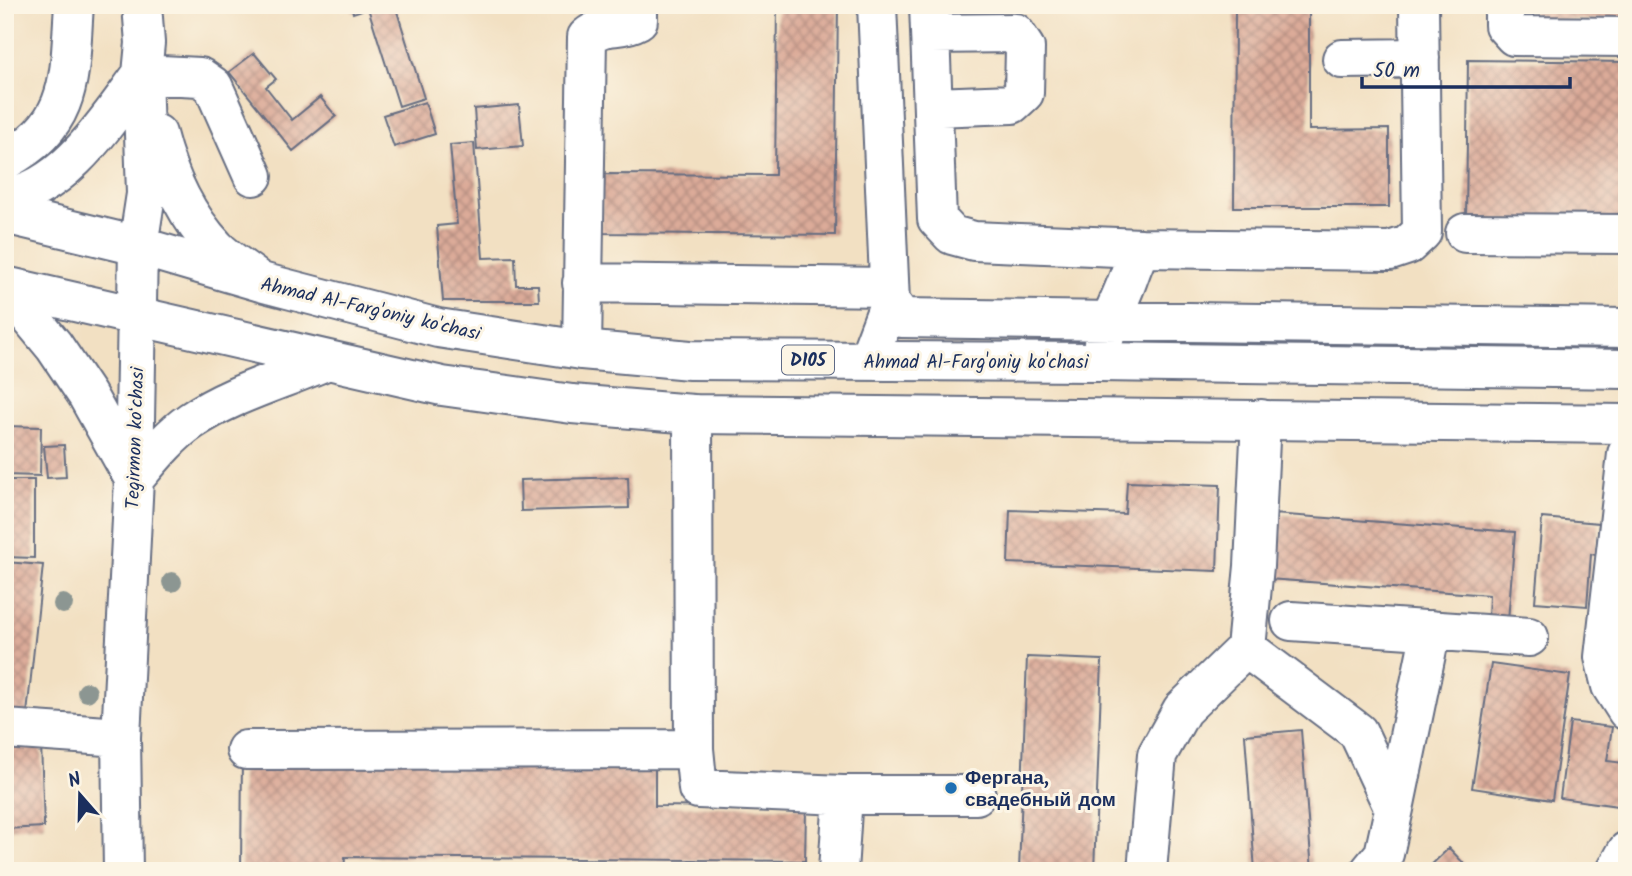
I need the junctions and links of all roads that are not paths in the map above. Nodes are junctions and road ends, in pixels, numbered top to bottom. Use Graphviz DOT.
graph roads {
  1 [pos="74,5"];
  2 [pos="142,5"];
  3 [pos="638,5"];
  4 [pos="877,5"];
  5 [pos="1419,5"];
  6 [pos="1504,5"];
  7 [pos="930,20"];
  8 [pos="1627,37"];
  9 [pos="1420,58"];
  10 [pos="1342,59"];
  11 [pos="142,74"];
  12 [pos="934,107"];
  13 [pos="5,160"];
  14 [pos="253,176"];
  15 [pos="5,197"];
  16 [pos="5,214"];
  17 [pos="1465,233"];
  18 [pos="1627,234"];
  19 [pos="138,246"];
  20 [pos="1141,248"];
  21 [pos="261,282"];
  22 [pos="582,283"];
  23 [pos="5,286"];
  24 [pos="890,294"];
  25 [pos="138,317"];
  26 [pos="1109,321"];
  27 [pos="1627,328"];
  28 [pos="582,350"];
  29 [pos="868,360"];
  30 [pos="325,361"];
  31 [pos="1098,362"];
  32 [pos="1627,369"];
  33 [pos="693,414"];
  34 [pos="1261,419"];
  35 [pos="1627,424"];
  36 [pos="1627,454"];
  37 [pos="134,479"];
  38 [pos="1291,621"];
  39 [pos="1431,630"];
  40 [pos="1529,637"];
  41 [pos="1247,648"];
  42 [pos="1627,711"];
  43 [pos="5,729"];
  44 [pos="121,737"];
  45 [pos="694,749"];
  46 [pos="247,750"];
  47 [pos="976,794"];
  48 [pos="843,795"];
  49 [pos="1394,809"];
  50 [pos="1627,851"];
  51 [pos="123,871"];
  52 [pos="838,871"];
  53 [pos="1147,871"];
  54 [pos="1370,871"];
  55 [pos="1616,871"];
  1 -- 13 [label="main road"];
  2 -- 11 [label="main road, Tegirmon koʻchasi"];
  3 -- 22 [label="main road"];
  4 -- 24 [label="main road"];
  5 -- 9 [label="main road"];
  6 -- 8 [label="main road"];
  7 -- 12 [label="main road"];
  7 -- 12 [label="main road"];
  9 -- 10 [label="main road"];
  9 -- 20 [label="main road"];
  11 -- 14 [label="main road"];
  11 -- 15 [label="main road"];
  11 -- 19 [label="main road, Tegirmon koʻchasi"];
  11 -- 21 [label="main road"];
  12 -- 20 [label="main road"];
  16 -- 19 [label="main road, Ahmad Al-Farg'oniy ko'chasi / D105"];
  17 -- 18 [label="main road"];
  19 -- 21 [label="main road, Ahmad Al-Farg'oniy ko'chasi / D105"];
  19 -- 25 [label="main road, Tegirmon koʻchasi"];
  20 -- 26 [label="main road"];
  21 -- 28 [label="main road, Ahmad Al-Farg'oniy ko'chasi / D105"];
  22 -- 24 [label="main road"];
  22 -- 28 [label="main road"];
  23 -- 25 [label="main road"];
  23 -- 37 [label="main road"];
  24 -- 26 [label="main road"];
  24 -- 29 [label="main road"];
  25 -- 30 [label="main road"];
  25 -- 37 [label="main road, Tegirmon koʻchasi"];
  26 -- 27 [label="main road"];
  26 -- 31 [label="main road"];
  28 -- 29 [label="main road, Ahmad Al-Farg'oniy ko'chasi / D105"];
  29 -- 31 [label="main road, Ahmad Al-Farg'oniy ko'chasi / D105"];
  30 -- 33 [label="main road"];
  30 -- 37 [label="main road"];
  31 -- 32 [label="main road, Ahmad Al-Farg'oniy ko'chasi / D105"];
  33 -- 34 [label="main road"];
  33 -- 45 [label="main road"];
  34 -- 35 [label="main road"];
  34 -- 41 [label="main road"];
  36 -- 42 [label="main road"];
  37 -- 44 [label="main road, Tegirmon koʻchasi"];
  38 -- 39 [label="main road"];
  39 -- 40 [label="main road"];
  39 -- 49 [label="main road"];
  41 -- 49 [label="main road"];
  41 -- 53 [label="main road"];
  43 -- 44 [label="main road"];
  44 -- 51 [label="main road, Tegirmon koʻchasi"];
  45 -- 46 [label="main road"];
  45 -- 48 [label="main road"];
  47 -- 48 [label="main road"];
  48 -- 52 [label="main road"];
  49 -- 54 [label="main road"];
  50 -- 55 [label="main road"];
}
